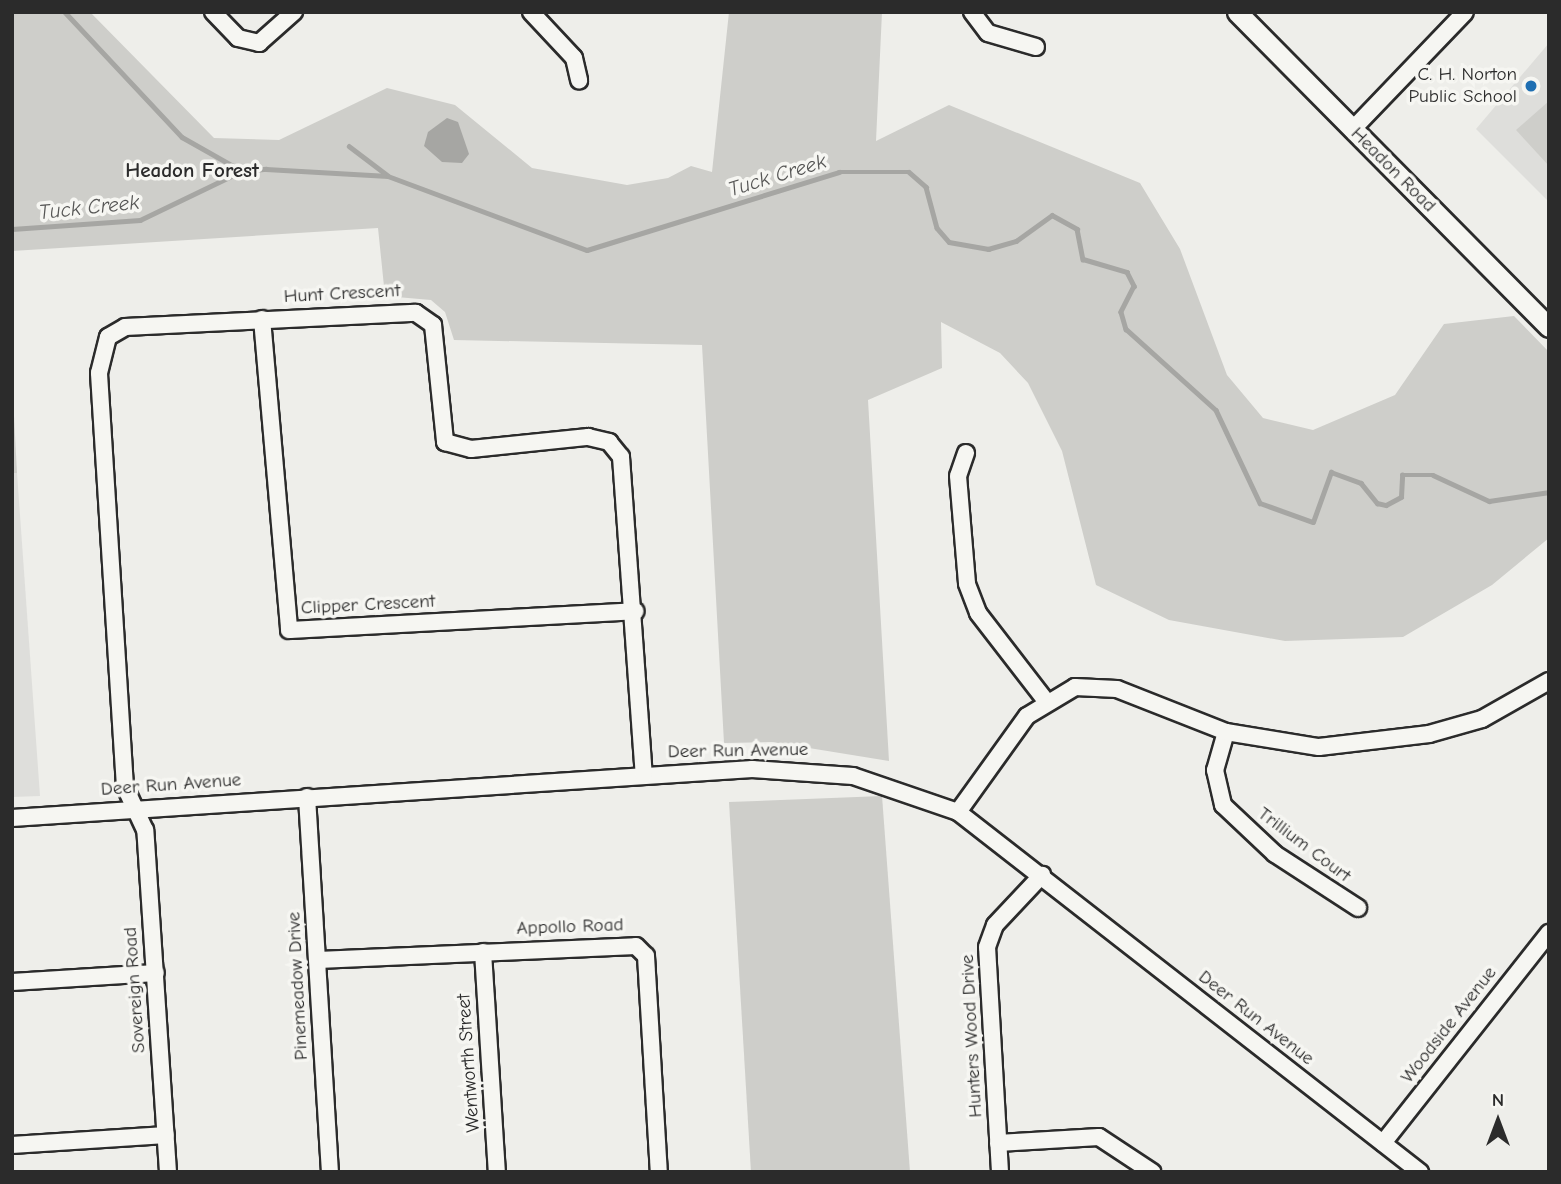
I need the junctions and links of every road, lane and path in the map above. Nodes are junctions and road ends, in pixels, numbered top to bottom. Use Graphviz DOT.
graph roads {
  1 [pos="213,12"];
  2 [pos="294,12"];
  3 [pos="531,12"];
  4 [pos="972,12"];
  5 [pos="1237,12"];
  6 [pos="1465,12"];
  7 [pos="1036,47"];
  8 [pos="579,80"];
  9 [pos="1352,130"];
  10 [pos="262,319"];
  11 [pos="1549,327"];
  12 [pos="966,453"];
  13 [pos="635,611"];
  14 [pos="1549,681"];
  15 [pos="1045,701"];
  16 [pos="1226,732"];
  17 [pos="644,775"];
  18 [pos="307,797"];
  19 [pos="136,808"];
  20 [pos="958,812"];
  21 [pos="12,818"];
  22 [pos="1042,875"];
  23 [pos="1358,908"];
  24 [pos="1549,933"];
  25 [pos="483,952"];
  26 [pos="318,960"];
  27 [pos="156,973"];
  28 [pos="12,982"];
  29 [pos="166,1135"];
  30 [pos="998,1143"];
  31 [pos="1383,1143"];
  32 [pos="12,1145"];
  33 [pos="168,1172"];
  34 [pos="330,1172"];
  35 [pos="497,1172"];
  36 [pos="659,1172"];
  37 [pos="1000,1172"];
  38 [pos="1153,1172"];
  39 [pos="1420,1172"];
  1 -- 2 [label="street"];
  3 -- 8 [label="street"];
  4 -- 7 [label="street"];
  5 -- 9 [label="street, Headon Road"];
  6 -- 9 [label="street"];
  9 -- 11 [label="street, Headon Road"];
  10 -- 13 [label="street, Hunt Crescent"];
  10 -- 13 [label="street, Clipper Crescent"];
  10 -- 19 [label="street, Hunt Crescent"];
  12 -- 15 [label="street"];
  13 -- 17 [label="street, Hunt Crescent"];
  14 -- 16 [label="street"];
  15 -- 16 [label="street"];
  15 -- 20 [label="street"];
  16 -- 23 [label="street, Trillium Court"];
  17 -- 18 [label="street, Deer Run Avenue"];
  17 -- 20 [label="street, Deer Run Avenue"];
  18 -- 19 [label="street, Deer Run Avenue"];
  18 -- 26 [label="street, Pinemeadow Drive"];
  19 -- 21 [label="street, Deer Run Avenue"];
  19 -- 27 [label="street, Sovereign Road"];
  20 -- 22 [label="street, Deer Run Avenue"];
  22 -- 30 [label="street, Hunters Wood Drive"];
  22 -- 31 [label="street, Deer Run Avenue"];
  24 -- 31 [label="street, Woodside Avenue"];
  25 -- 26 [label="street, Appollo Road"];
  25 -- 35 [label="street, Wentworth Street"];
  25 -- 36 [label="street, Appollo Road"];
  26 -- 34 [label="street, Pinemeadow Drive"];
  27 -- 28 [label="street"];
  27 -- 29 [label="street, Sovereign Road"];
  29 -- 32 [label="street"];
  29 -- 33 [label="street, Sovereign Road"];
  30 -- 37 [label="street, Hunters Wood Drive"];
  30 -- 38 [label="street"];
  31 -- 39 [label="street, Deer Run Avenue"];
}
